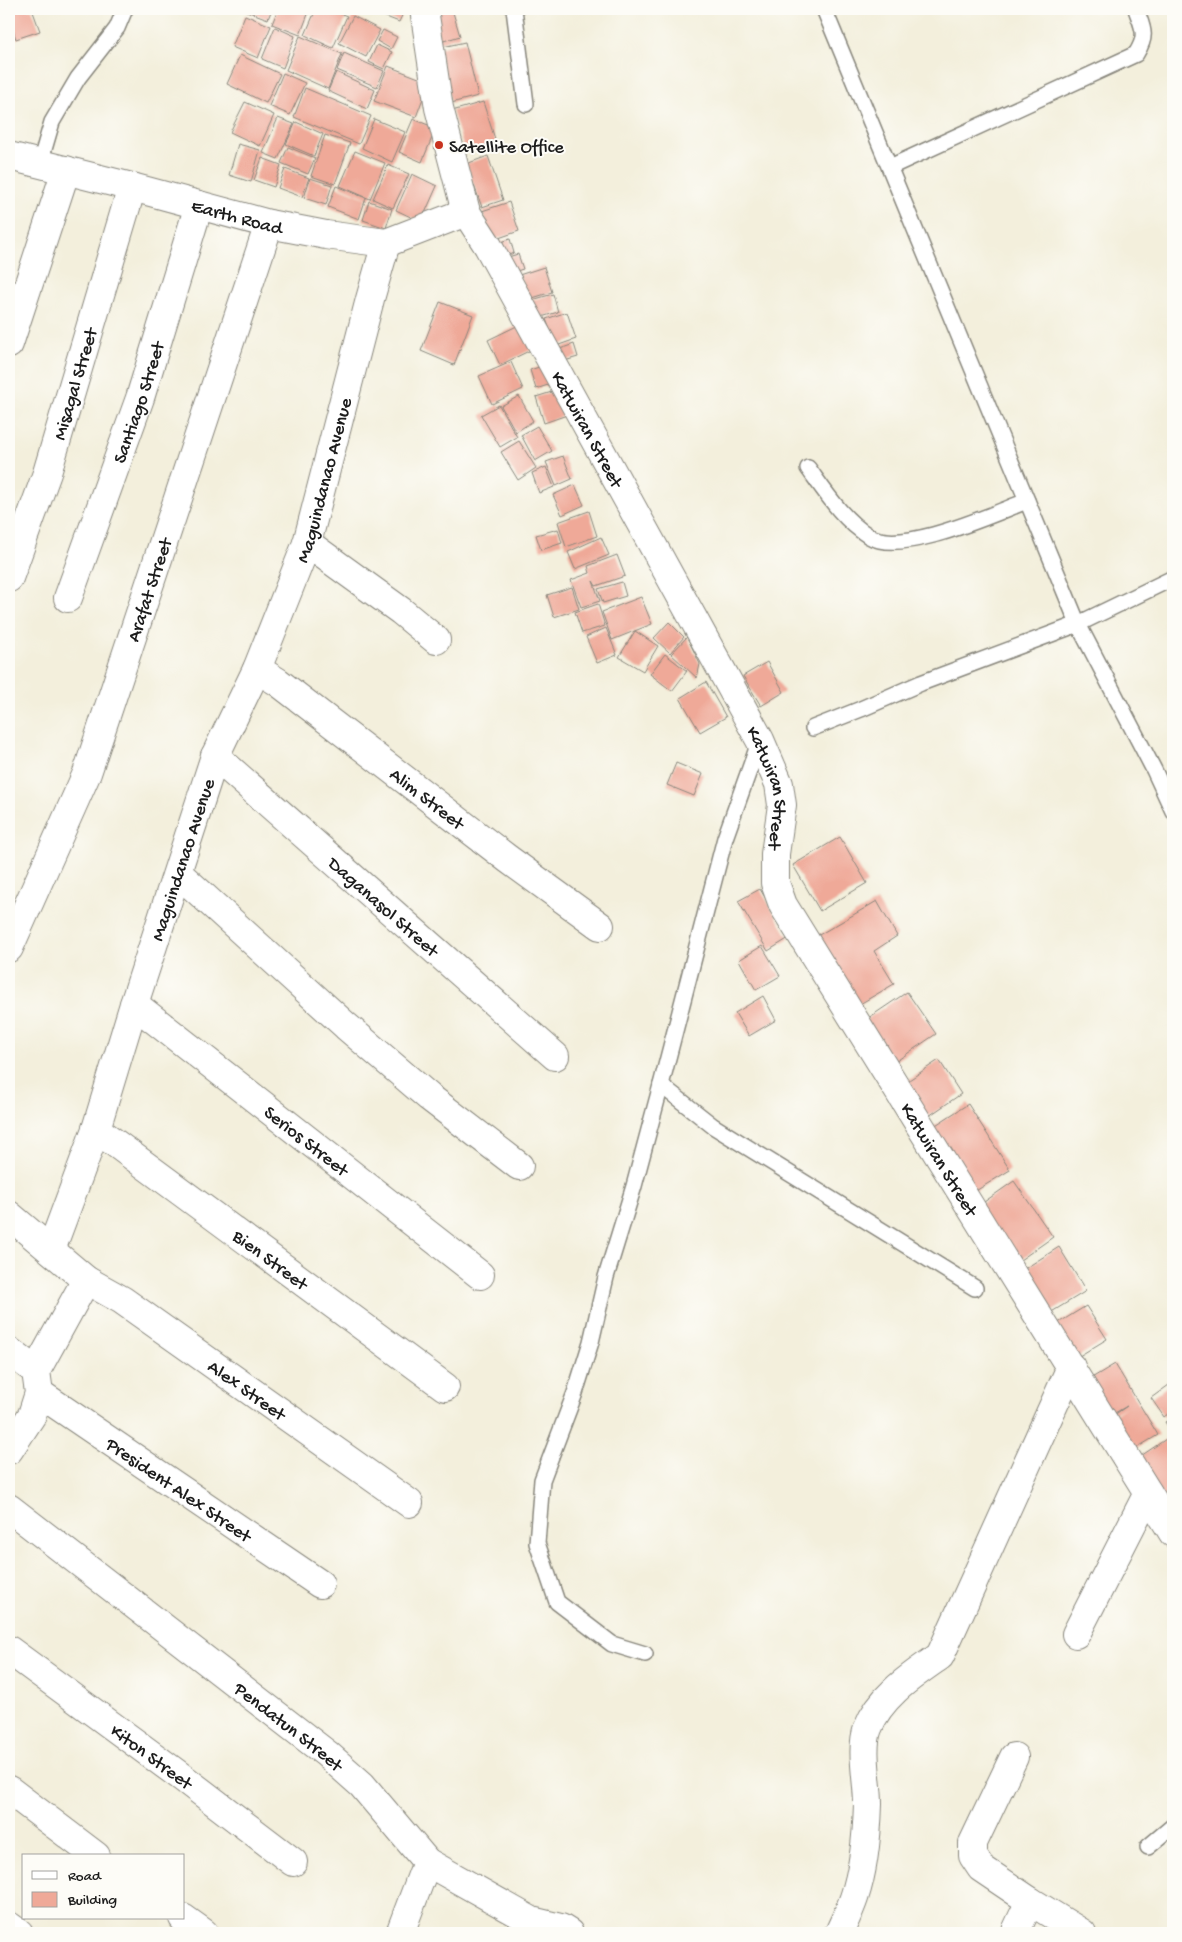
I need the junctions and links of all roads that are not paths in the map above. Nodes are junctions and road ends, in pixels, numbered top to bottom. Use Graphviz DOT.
graph roads {
  1 [pos="125,9"];
  2 [pos="424,9"];
  3 [pos="514,9"];
  4 [pos="824,9"];
  5 [pos="1136,9"];
  6 [pos="526,104"];
  7 [pos="9,156"];
  8 [pos="40,163"];
  9 [pos="890,167"];
  10 [pos="66,170"];
  11 [pos="132,187"];
  12 [pos="199,205"];
  13 [pos="466,212"];
  14 [pos="269,224"];
  15 [pos="386,243"];
  16 [pos="9,344"];
  17 [pos="808,468"];
  18 [pos="1027,501"];
  19 [pos="307,543"];
  20 [pos="9,578"];
  21 [pos="1173,578"];
  22 [pos="68,598"];
  23 [pos="1078,624"];
  24 [pos="436,640"];
  25 [pos="257,668"];
  26 [pos="812,728"];
  27 [pos="760,740"];
  28 [pos="215,756"];
  29 [pos="1173,811"];
  30 [pos="178,873"];
  31 [pos="600,926"];
  32 [pos="11,934"];
  33 [pos="134,1004"];
  34 [pos="555,1056"];
  35 [pos="661,1085"];
  36 [pos="96,1129"];
  37 [pos="519,1166"];
  38 [pos="9,1215"];
  39 [pos="51,1250"];
  40 [pos="480,1275"];
  41 [pos="86,1280"];
  42 [pos="975,1288"];
  43 [pos="9,1351"];
  44 [pos="1070,1367"];
  45 [pos="38,1382"];
  46 [pos="445,1387"];
  47 [pos="9,1450"];
  48 [pos="1148,1493"];
  49 [pos="409,1503"];
  50 [pos="9,1508"];
  51 [pos="1173,1533"];
  52 [pos="320,1584"];
  53 [pos="1076,1634"];
  54 [pos="9,1650"];
  55 [pos="645,1654"];
  56 [pos="1014,1757"];
  57 [pos="9,1790"];
  58 [pos="1173,1826"];
  59 [pos="1148,1847"];
  60 [pos="93,1854"];
  61 [pos="293,1862"];
  62 [pos="427,1862"];
  63 [pos="1030,1901"];
  64 [pos="185,1919"];
  65 [pos="9,1926"];
  66 [pos="529,1927"];
  67 [pos="19,1933"];
  68 [pos="204,1933"];
  69 [pos="400,1933"];
  70 [pos="570,1933"];
  71 [pos="839,1933"];
  72 [pos="1014,1933"];
  73 [pos="1082,1933"];
  1 -- 8 [label="lane"];
  2 -- 13 [label="street, Katwiran Street"];
  3 -- 6 [label="lane"];
  4 -- 9 [label="lane"];
  5 -- 9 [label="lane"];
  7 -- 8 [label="street, Earth Road"];
  8 -- 10 [label="street, Earth Road"];
  9 -- 18 [label="lane"];
  10 -- 11 [label="street, Earth Road"];
  10 -- 16 [label="street"];
  11 -- 12 [label="street, Earth Road"];
  11 -- 20 [label="street, Misagal Street"];
  12 -- 14 [label="street, Earth Road"];
  12 -- 22 [label="street, Santiago Street"];
  13 -- 15 [label="street, Earth Road"];
  13 -- 27 [label="street, Katwiran Street"];
  14 -- 15 [label="street, Earth Road"];
  14 -- 32 [label="street, Arafat Street"];
  15 -- 19 [label="street, Maguindanao Avenue"];
  17 -- 18 [label="lane"];
  18 -- 23 [label="lane"];
  19 -- 24 [label="street"];
  19 -- 25 [label="street, Maguindanao Avenue"];
  21 -- 23 [label="lane"];
  23 -- 26 [label="lane"];
  23 -- 29 [label="lane"];
  25 -- 28 [label="street, Maguindanao Avenue"];
  25 -- 31 [label="street, Alim Street"];
  27 -- 35 [label="lane"];
  27 -- 44 [label="street, Katwiran Street"];
  28 -- 30 [label="street, Maguindanao Avenue"];
  28 -- 34 [label="street, Daganasol Street"];
  30 -- 33 [label="street, Maguindanao Avenue"];
  30 -- 37 [label="street"];
  33 -- 36 [label="street, Maguindanao Avenue"];
  33 -- 40 [label="street, Serios Street"];
  35 -- 42 [label="lane"];
  35 -- 55 [label="lane"];
  36 -- 39 [label="street, Maguindanao Avenue"];
  36 -- 46 [label="street, Bien Street"];
  38 -- 39 [label="street"];
  39 -- 41 [label="street"];
  41 -- 45 [label="street"];
  41 -- 49 [label="street, Alex Street"];
  43 -- 45 [label="street, President Alex Street"];
  44 -- 48 [label="street, Katwiran Street"];
  44 -- 71 [label="street"];
  45 -- 47 [label="street"];
  45 -- 52 [label="street, President Alex Street"];
  48 -- 51 [label="street, Katwiran Street"];
  48 -- 53 [label="street"];
  50 -- 62 [label="street, Pendatun Street"];
  54 -- 61 [label="street, Kiton Street"];
  56 -- 63 [label="street"];
  57 -- 60 [label="street"];
  58 -- 59 [label="lane"];
  62 -- 66 [label="street, Pendatun Street"];
  62 -- 69 [label="street"];
  63 -- 72 [label="street"];
  63 -- 73 [label="street"];
  64 -- 68 [label="street"];
  65 -- 67 [label="street"];
  66 -- 70 [label="street, Pendatun Street"];
}
